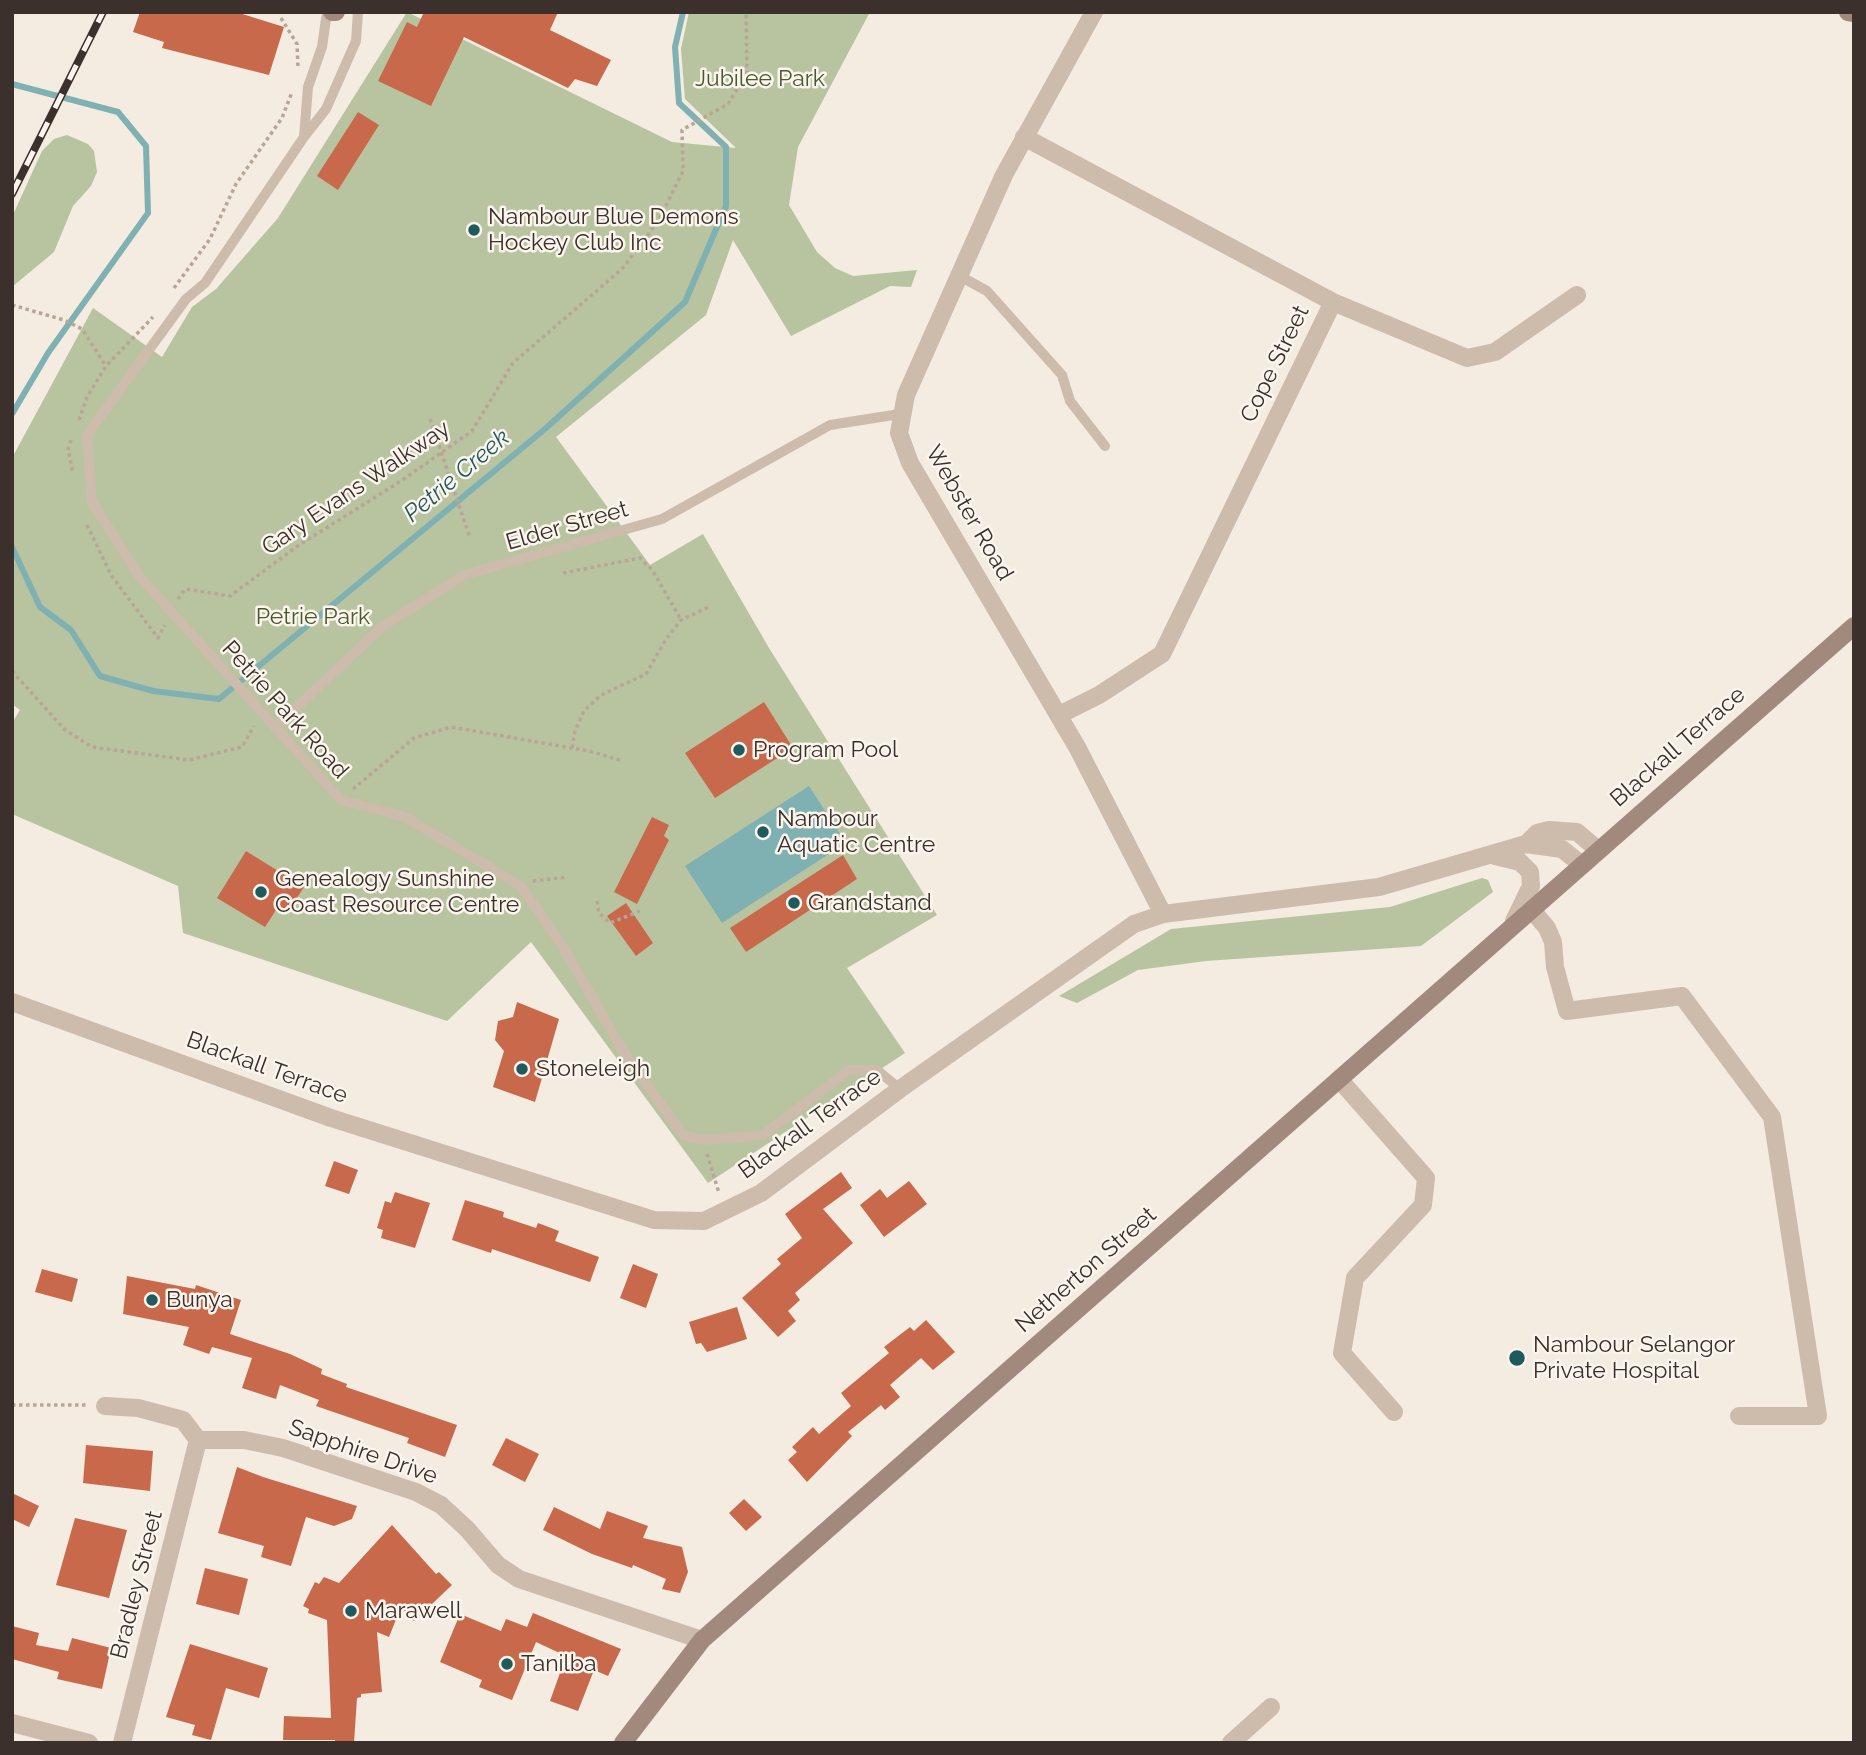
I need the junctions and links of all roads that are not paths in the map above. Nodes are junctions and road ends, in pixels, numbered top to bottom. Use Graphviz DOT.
graph roads {
  1 [pos="327,12"];
  2 [pos="358,12"];
  3 [pos="1094,12"];
  4 [pos="1848,12"];
  5 [pos="1854,13"];
  6 [pos="304,137"];
  7 [pos="1024,137"];
  8 [pos="958,275"];
  9 [pos="1577,295"];
  10 [pos="1333,302"];
  11 [pos="900,414"];
  12 [pos="1105,446"];
  13 [pos="1854,626"];
  14 [pos="1059,715"];
  15 [pos="275,728"];
  16 [pos="1526,844"];
  17 [pos="1598,850"];
  18 [pos="1492,855"];
  19 [pos="1582,864"];
  20 [pos="1532,910"];
  21 [pos="1163,914"];
  22 [pos="1509,930"];
  23 [pos="12,1002"];
  24 [pos="1339,1079"];
  25 [pos="900,1088"];
  26 [pos="105,1406"];
  27 [pos="1394,1412"];
  28 [pos="1738,1416"];
  29 [pos="198,1440"];
  30 [pos="702,1640"];
  31 [pos="1271,1707"];
  32 [pos="12,1723"];
  33 [pos="89,1743"];
  34 [pos="122,1743"];
  35 [pos="623,1743"];
  36 [pos="1231,1743"];
  1 -- 6 [label="lane, Petrie Park Road"];
  2 -- 6 [label="lane, Petrie Park Road"];
  3 -- 7 [label="street"];
  4 -- 5 [label="main road"];
  6 -- 15 [label="lane, Petrie Park Road"];
  7 -- 8 [label="street"];
  7 -- 10 [label="street, Cope Street"];
  8 -- 11 [label="street"];
  8 -- 12 [label="lane"];
  9 -- 10 [label="street"];
  10 -- 14 [label="street, Cope Street"];
  11 -- 14 [label="street, Webster Road"];
  11 -- 15 [label="lane, Elder Street"];
  13 -- 17 [label="main road, Blackall Terrace"];
  14 -- 21 [label="street, Webster Road"];
  15 -- 25 [label="lane, Petrie Park Road"];
  16 -- 17 [label="street, Blackall Terrace"];
  16 -- 18 [label="street, Blackall Terrace"];
  16 -- 19 [label="street, Blackall Terrace"];
  17 -- 19 [label="main road, Netherton Street"];
  18 -- 21 [label="street, Blackall Terrace"];
  18 -- 22 [label="street"];
  19 -- 20 [label="main road, Netherton Street"];
  20 -- 22 [label="main road, Netherton Street"];
  20 -- 28 [label="street"];
  21 -- 25 [label="street, Blackall Terrace"];
  22 -- 24 [label="main road, Netherton Street"];
  23 -- 25 [label="street, Blackall Terrace"];
  24 -- 27 [label="street"];
  24 -- 30 [label="main road, Netherton Street"];
  26 -- 29 [label="street"];
  29 -- 30 [label="street, Sapphire Drive"];
  29 -- 34 [label="street, Bradley Street"];
  30 -- 35 [label="main road, Netherton Street"];
  31 -- 36 [label="street"];
  32 -- 33 [label="street"];
}
